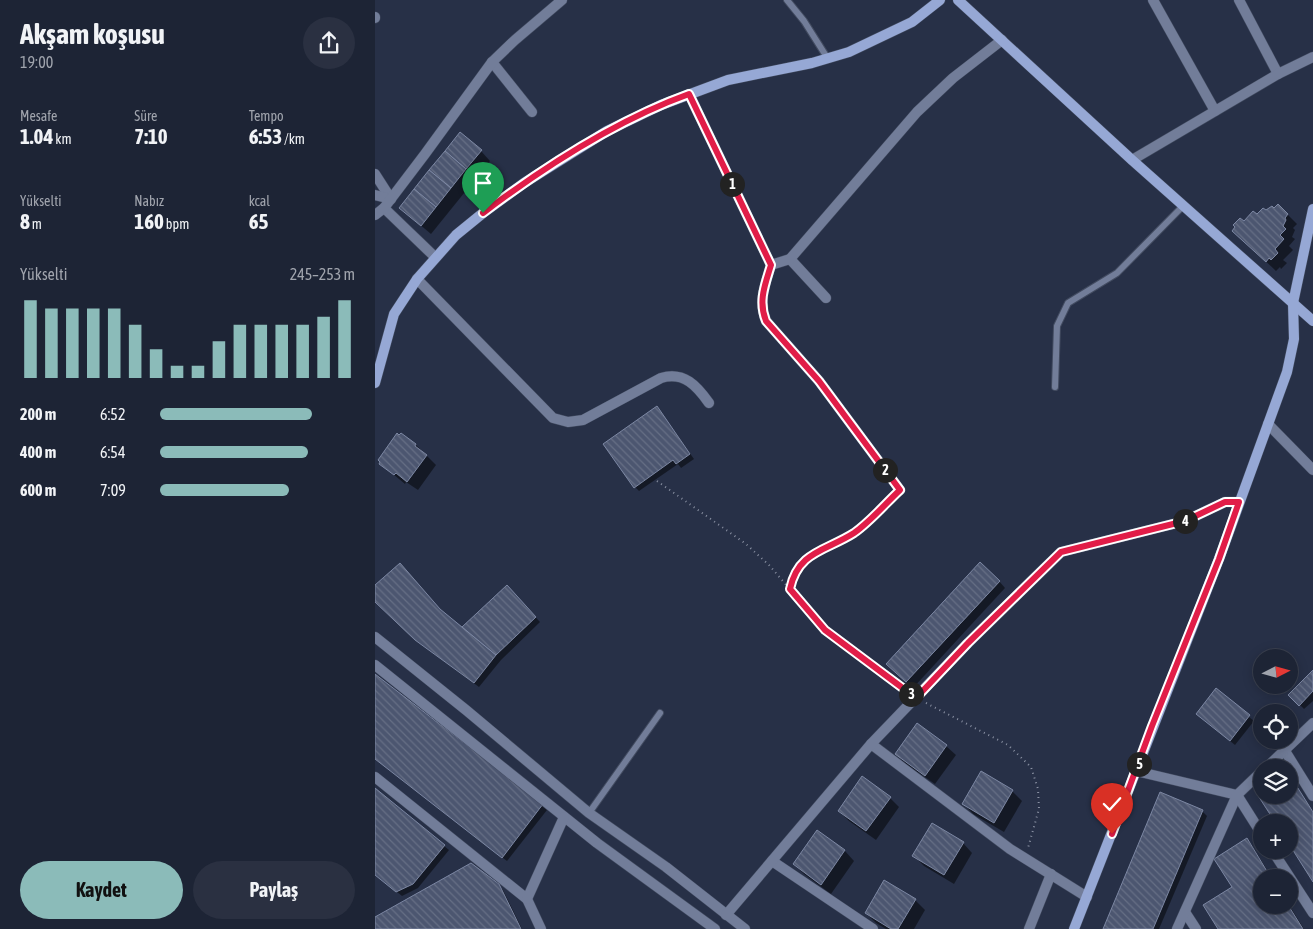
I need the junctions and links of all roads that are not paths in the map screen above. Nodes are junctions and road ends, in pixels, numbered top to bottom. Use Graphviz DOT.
graph roads {
  1 [pos="561,0"];
  2 [pos="787,0"];
  3 [pos="940,0"];
  4 [pos="958,0"];
  5 [pos="1153,0"];
  6 [pos="1239,0"];
  7 [pos="1001,40"];
  8 [pos="1313,57"];
  9 [pos="828,59"];
  10 [pos="492,62"];
  11 [pos="1278,74"];
  12 [pos="689,94"];
  13 [pos="1215,111"];
  14 [pos="532,112"];
  15 [pos="1131,160"];
  16 [pos="375,174"];
  17 [pos="375,195"];
  18 [pos="387,204"];
  19 [pos="1183,206"];
  20 [pos="1313,209"];
  21 [pos="375,215"];
  22 [pos="435,257"];
  23 [pos="789,259"];
  24 [pos="771,265"];
  25 [pos="417,279"];
  26 [pos="826,298"];
  27 [pos="1293,303"];
  28 [pos="1313,321"];
  29 [pos="375,383"];
  30 [pos="1055,387"];
  31 [pos="709,404"];
  32 [pos="1268,424"];
  33 [pos="1313,470"];
  34 [pos="900,490"];
  35 [pos="1239,502"];
  36 [pos="375,637"];
  37 [pos="375,664"];
  38 [pos="660,713"];
  39 [pos="1313,723"];
  40 [pos="871,744"];
  41 [pos="1285,751"];
  42 [pos="1276,759"];
  43 [pos="1137,770"];
  44 [pos="375,777"];
  45 [pos="1253,780"];
  46 [pos="1237,795"];
  47 [pos="1313,796"];
  48 [pos="589,814"];
  49 [pos="564,817"];
  50 [pos="1253,820"];
  51 [pos="1278,859"];
  52 [pos="772,861"];
  53 [pos="1051,874"];
  54 [pos="1087,897"];
  55 [pos="527,899"];
  56 [pos="1185,912"];
  57 [pos="1313,913"];
  58 [pos="726,915"];
  59 [pos="541,929"];
  60 [pos="715,929"];
  61 [pos="745,929"];
  62 [pos="873,929"];
  63 [pos="1029,929"];
  64 [pos="1073,929"];
  65 [pos="1177,929"];
  66 [pos="1196,929"];
  1 -- 10 [label="street"];
  2 -- 9 [label="lane"];
  3 -- 9 [label="street"];
  4 -- 7 [label="street"];
  5 -- 13 [label="street"];
  6 -- 11 [label="street"];
  7 -- 15 [label="street"];
  7 -- 23 [label="street"];
  8 -- 11 [label="street"];
  9 -- 12 [label="street"];
  10 -- 14 [label="street"];
  10 -- 18 [label="street"];
  11 -- 13 [label="street"];
  12 -- 22 [label="street"];
  12 -- 24 [label="street"];
  13 -- 15 [label="street"];
  15 -- 19 [label="street"];
  16 -- 18 [label="street"];
  17 -- 18 [label="street"];
  18 -- 21 [label="street"];
  18 -- 22 [label="street"];
  19 -- 27 [label="street"];
  19 -- 30 [label="lane"];
  20 -- 27 [label="street"];
  22 -- 25 [label="street"];
  23 -- 24 [label="street"];
  23 -- 26 [label="street"];
  24 -- 34 [label="street"];
  25 -- 29 [label="street"];
  25 -- 31 [label="street"];
  27 -- 28 [label="street"];
  27 -- 32 [label="street"];
  32 -- 33 [label="street"];
  32 -- 35 [label="street"];
  35 -- 40 [label="street"];
  35 -- 43 [label="street"];
  36 -- 48 [label="street"];
  37 -- 49 [label="street"];
  38 -- 48 [label="lane"];
  39 -- 41 [label="street"];
  40 -- 52 [label="street"];
  40 -- 53 [label="street"];
  41 -- 42 [label="street"];
  41 -- 47 [label="street"];
  43 -- 46 [label="street"];
  43 -- 54 [label="street"];
  44 -- 55 [label="street"];
  45 -- 46 [label="street"];
  46 -- 50 [label="street"];
  46 -- 56 [label="street"];
  48 -- 58 [label="street"];
  49 -- 55 [label="street"];
  49 -- 60 [label="street"];
  51 -- 57 [label="street"];
  52 -- 58 [label="street"];
  52 -- 62 [label="street"];
  53 -- 54 [label="street"];
  53 -- 63 [label="street"];
  54 -- 64 [label="street"];
  55 -- 59 [label="street"];
  56 -- 65 [label="street"];
  56 -- 66 [label="street"];
  58 -- 61 [label="street"];
}
